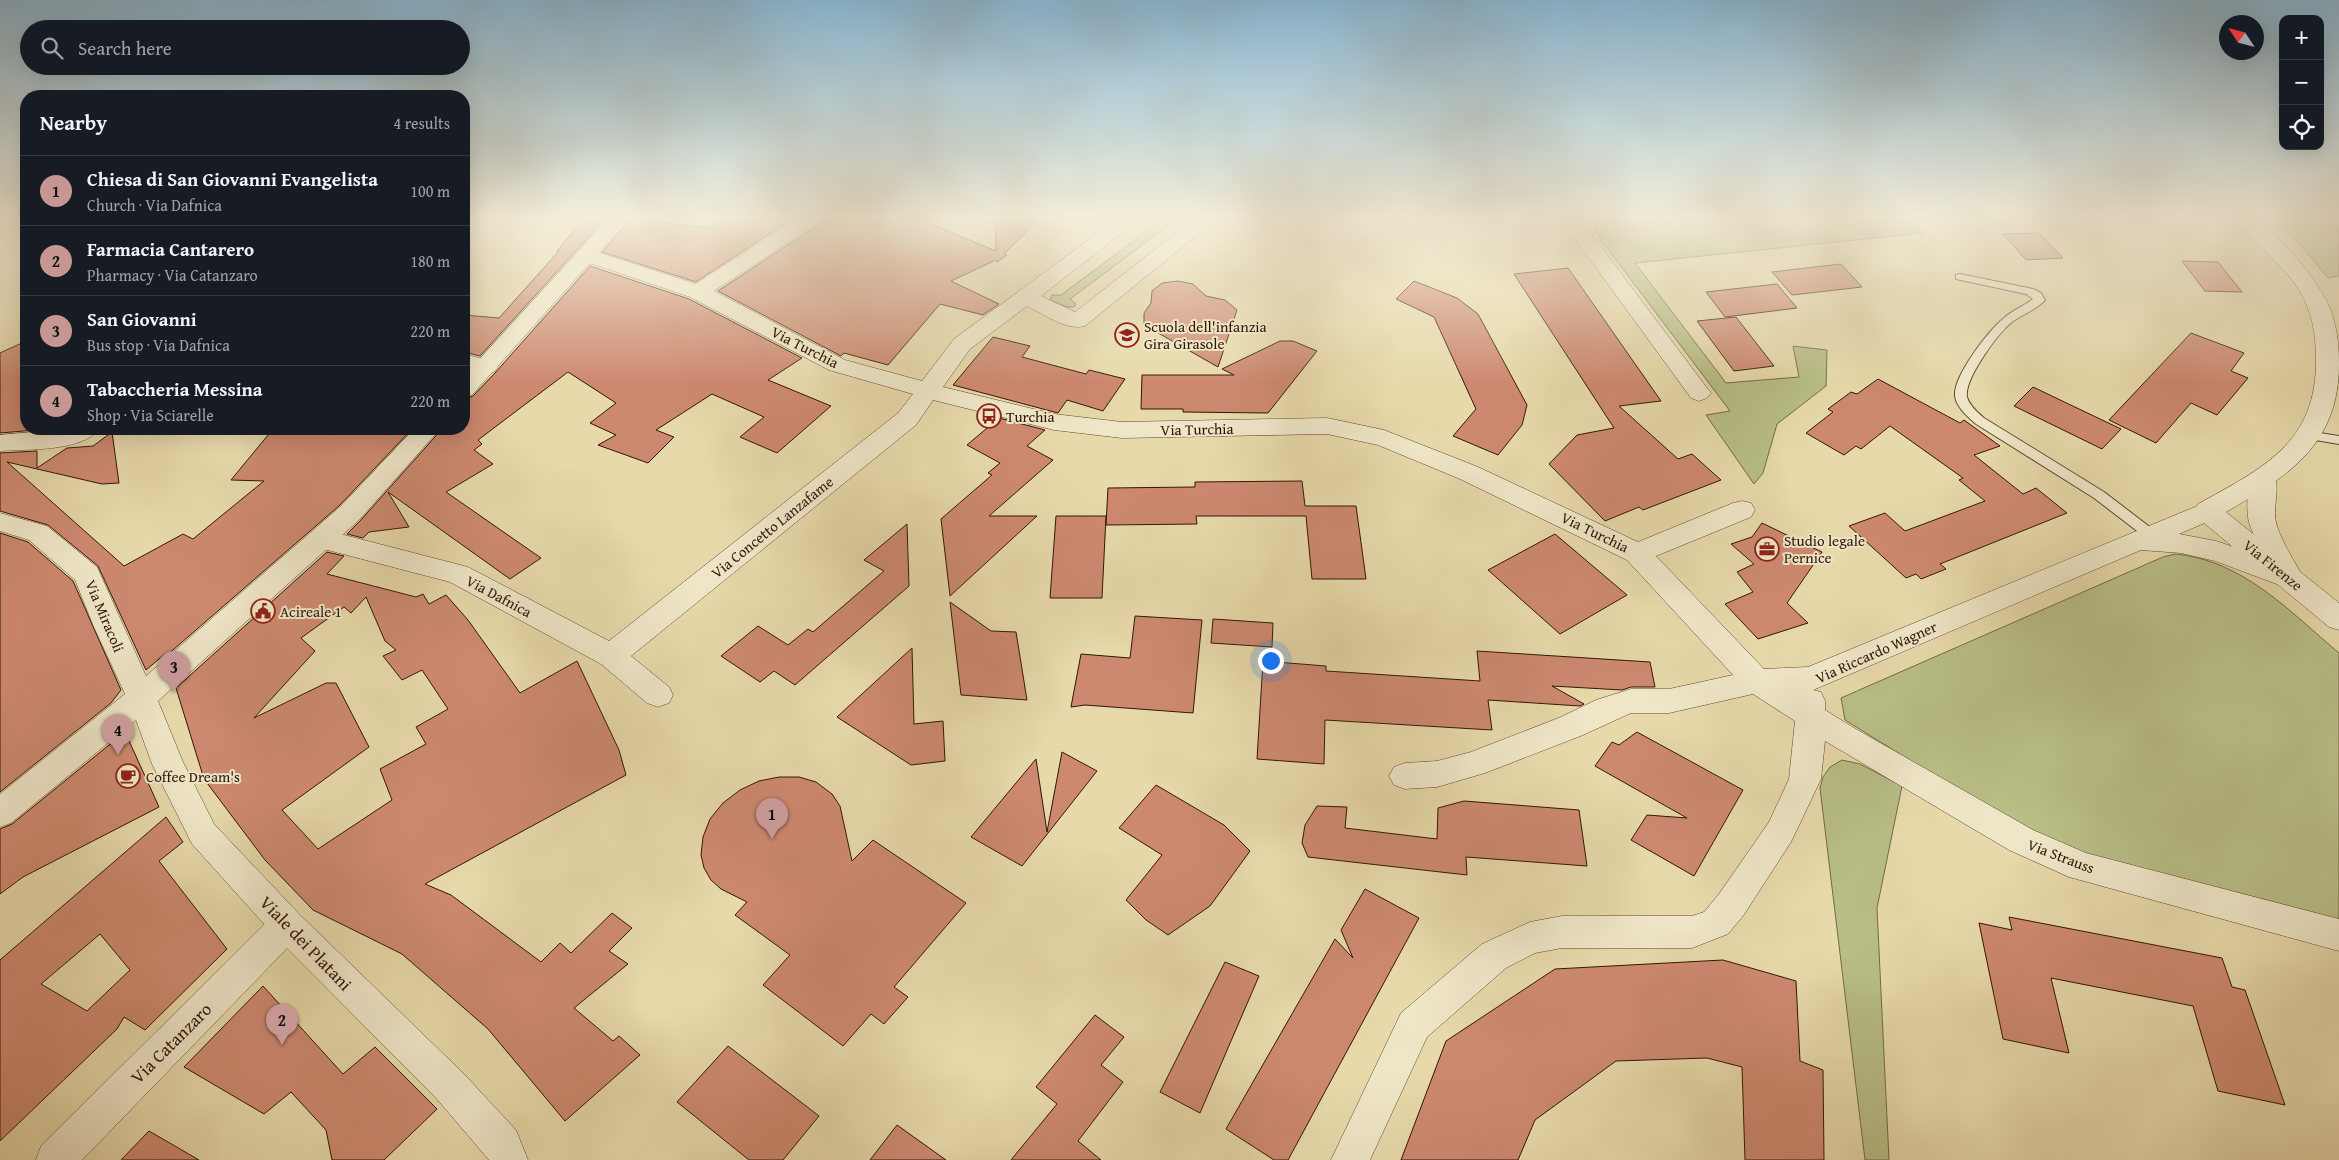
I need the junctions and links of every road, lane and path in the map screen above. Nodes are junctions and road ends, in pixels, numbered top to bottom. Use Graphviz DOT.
graph roads {
  1 [pos="570,273"];
  2 [pos="644,273"];
  3 [pos="727,273"];
  4 [pos="1058,273"];
  5 [pos="1138,273"];
  6 [pos="1610,273"];
  7 [pos="2296,273"];
  8 [pos="1960,277"];
  9 [pos="698,292"];
  10 [pos="1026,297"];
  11 [pos="2333,351"];
  12 [pos="475,364"];
  13 [pos="470,376"];
  14 [pos="927,391"];
  15 [pos="1699,393"];
  16 [pos="74,435"];
  17 [pos="422,435"];
  18 [pos="2307,436"];
  19 [pos="2339,440"];
  20 [pos="0,443"];
  21 [pos="2264,478"];
  22 [pos="1742,510"];
  23 [pos="2207,511"];
  24 [pos="0,522"];
  25 [pos="2142,538"];
  26 [pos="321,539"];
  27 [pos="1637,553"];
  28 [pos="2290,579"];
  29 [pos="2339,619"];
  30 [pos="611,656"];
  31 [pos="1810,679"];
  32 [pos="1757,681"];
  33 [pos="658,695"];
  34 [pos="142,698"];
  35 [pos="1809,716"];
  36 [pos="1405,776"];
  37 [pos="0,813"];
  38 [pos="287,925"];
  39 [pos="2339,935"];
  40 [pos="56,1160"];
  41 [pos="509,1160"];
  42 [pos="1350,1160"];
  1 -- 12 [label="street"];
  2 -- 9 [label="street, Via Turchia"];
  3 -- 9 [label="street"];
  4 -- 10 [label="street, Via Concetto Lanzafame"];
  5 -- 10 [label="street"];
  6 -- 15 [label="street"];
  7 -- 11 [label="street, Via Riccardo Wagner"];
  8 -- 25 [label="lane"];
  9 -- 14 [label="street, Via Turchia"];
  10 -- 14 [label="street, Via Concetto Lanzafame"];
  11 -- 18 [label="street, Via Riccardo Wagner"];
  12 -- 13 [label="street"];
  14 -- 27 [label="street, Via Turchia"];
  14 -- 30 [label="street, Via Concetto Lanzafame"];
  16 -- 20 [label="street"];
  17 -- 26 [label="street"];
  18 -- 19 [label="lane"];
  18 -- 21 [label="street, Via Riccardo Wagner"];
  21 -- 23 [label="street, Via Riccardo Wagner"];
  21 -- 28 [label="street"];
  22 -- 27 [label="street"];
  23 -- 25 [label="street, Via Riccardo Wagner"];
  23 -- 28 [label="street, Via Firenze"];
  24 -- 34 [label="street, Via Miracoli"];
  25 -- 28 [label="street"];
  25 -- 31 [label="street, Via Riccardo Wagner"];
  26 -- 30 [label="street, Via Dafnica"];
  26 -- 34 [label="street"];
  27 -- 32 [label="street, Via Turchia"];
  28 -- 29 [label="street, Via Firenze"];
  30 -- 33 [label="street, Via Dafnica"];
  31 -- 32 [label="street"];
  31 -- 35 [label="street, Via Riccardo Wagner"];
  32 -- 35 [label="street, Via Turchia"];
  32 -- 36 [label="street"];
  34 -- 37 [label="street"];
  34 -- 38 [label="street, Viale dei Platani"];
  35 -- 39 [label="street, Via Strauss"];
  35 -- 42 [label="street, Via Riccardo Wagner"];
  38 -- 40 [label="street, Via Catanzaro"];
  38 -- 41 [label="street, Viale dei Platani"];
}
